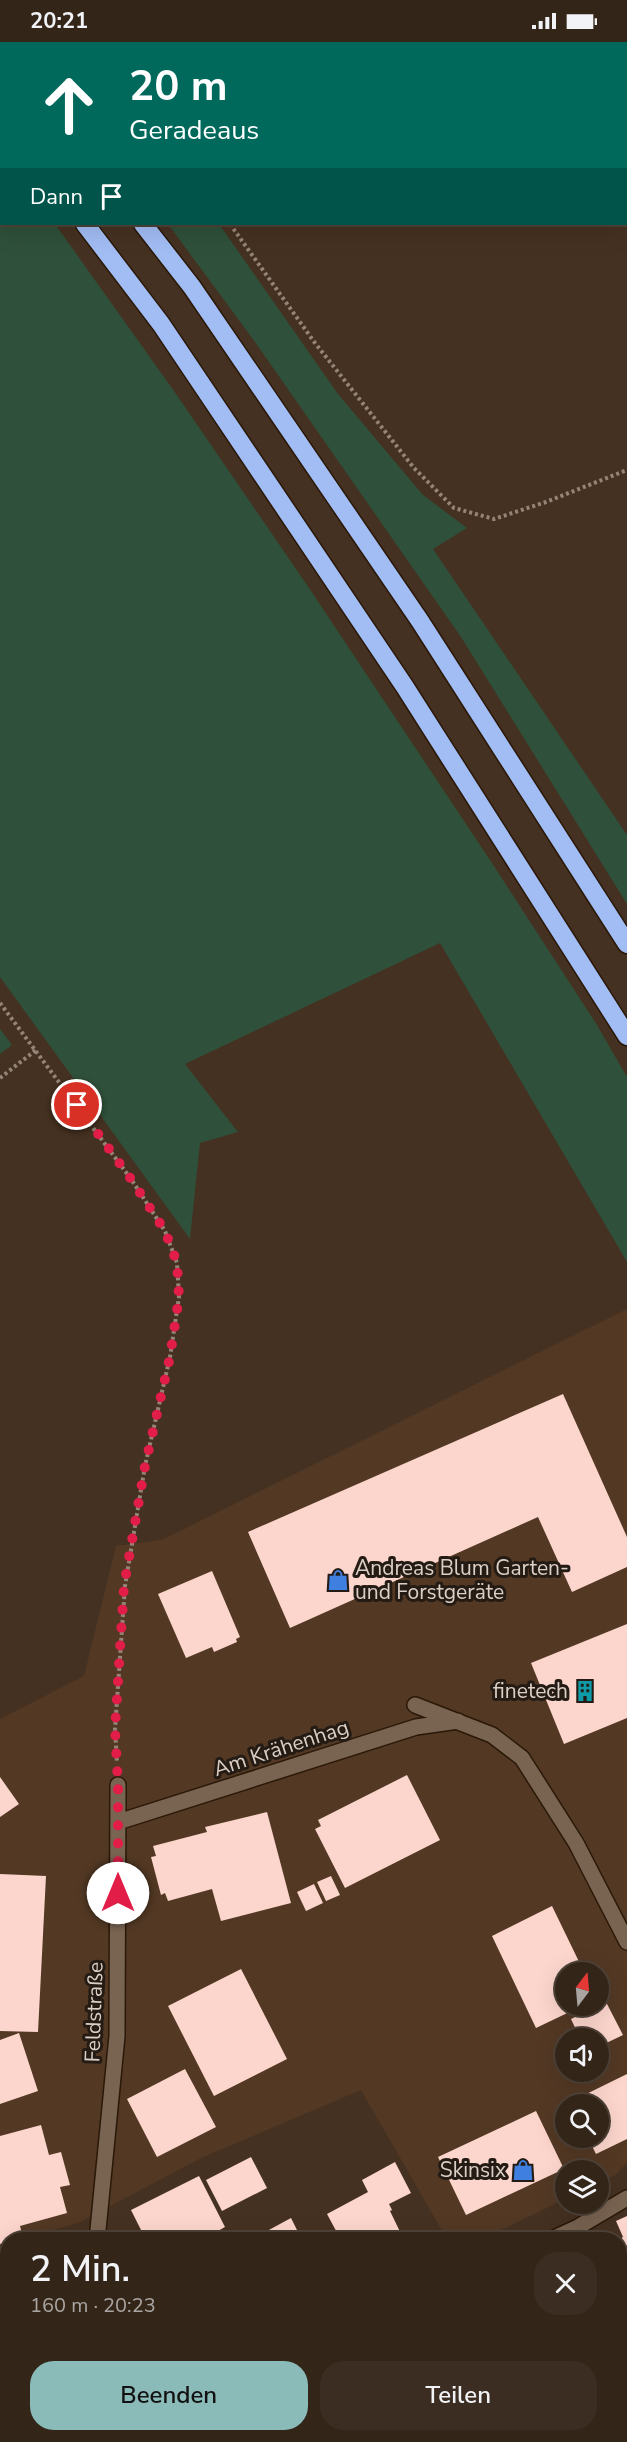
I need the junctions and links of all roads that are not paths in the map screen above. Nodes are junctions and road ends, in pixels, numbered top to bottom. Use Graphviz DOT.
graph roads {
  1 [pos="87,225"];
  2 [pos="144,225"];
  3 [pos="627,944"];
  4 [pos="627,1036"];
  5 [pos="415,1706"];
  6 [pos="458,1721"];
  7 [pos="118,1785"];
  8 [pos="118,1822"];
  9 [pos="627,1942"];
  10 [pos="627,2198"];
  11 [pos="98,2232"];
  12 [pos="566,2232"];
  1 -- 4 [label="highway"];
  2 -- 3 [label="highway"];
  5 -- 6 [label="street"];
  6 -- 8 [label="street, Am Krähenhag"];
  6 -- 9 [label="street"];
  7 -- 8 [label="street, Feldstraße"];
  8 -- 11 [label="street, Feldstraße"];
  10 -- 12 [label="street"];
}
